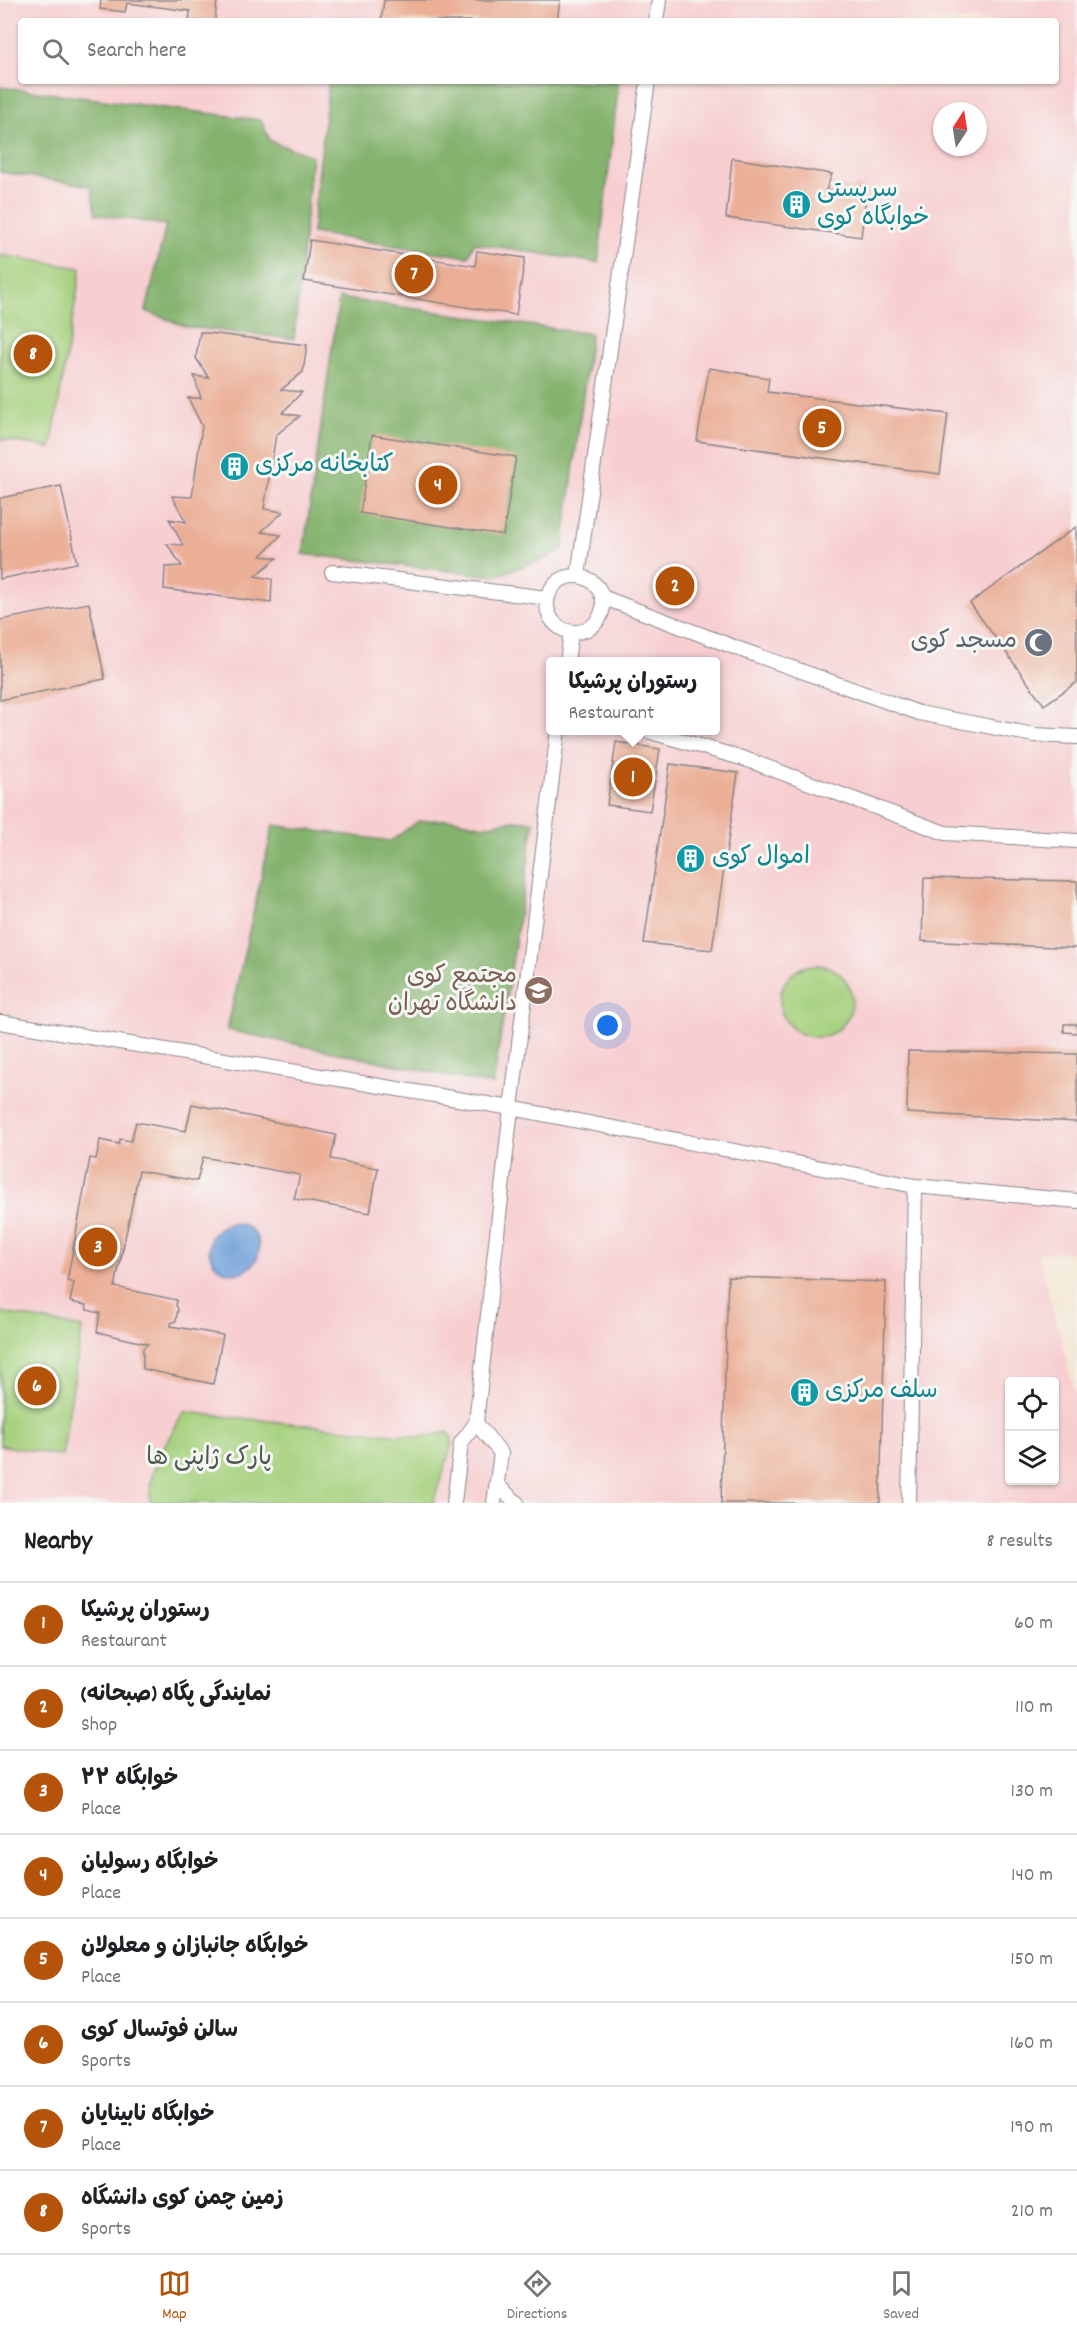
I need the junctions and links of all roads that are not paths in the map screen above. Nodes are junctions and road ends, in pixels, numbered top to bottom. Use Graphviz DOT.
graph roads {
  1 [pos="659,0"];
  2 [pos="657,18"];
  3 [pos="648,84"];
  4 [pos="332,572"];
  5 [pos="578,576"];
  6 [pos="602,597"];
  7 [pos="548,598"];
  8 [pos="571,632"];
  9 [pos="568,657"];
  10 [pos="557,735"];
  11 [pos="661,735"];
  12 [pos="1077,737"];
  13 [pos="1077,841"];
  14 [pos="0,1022"];
  15 [pos="511,1108"];
  16 [pos="915,1186"];
  17 [pos="1077,1202"];
  18 [pos="476,1423"];
  19 [pos="496,1484"];
  20 [pos="454,1503"];
  21 [pos="494,1503"];
  22 [pos="517,1503"];
  23 [pos="909,1503"];
  1 -- 2 [label="lane"];
  3 -- 5 [label="lane"];
  4 -- 7 [label="lane"];
  5 -- 6 [label="lane"];
  5 -- 7 [label="lane"];
  6 -- 8 [label="lane"];
  6 -- 12 [label="lane"];
  7 -- 8 [label="lane"];
  8 -- 9 [label="lane"];
  10 -- 15 [label="lane"];
  11 -- 13 [label="lane"];
  14 -- 15 [label="lane"];
  15 -- 16 [label="lane"];
  15 -- 18 [label="lane"];
  16 -- 17 [label="lane"];
  16 -- 23 [label="lane"];
  18 -- 19 [label="lane"];
  18 -- 20 [label="lane"];
  19 -- 21 [label="lane"];
  19 -- 22 [label="lane"];
}
